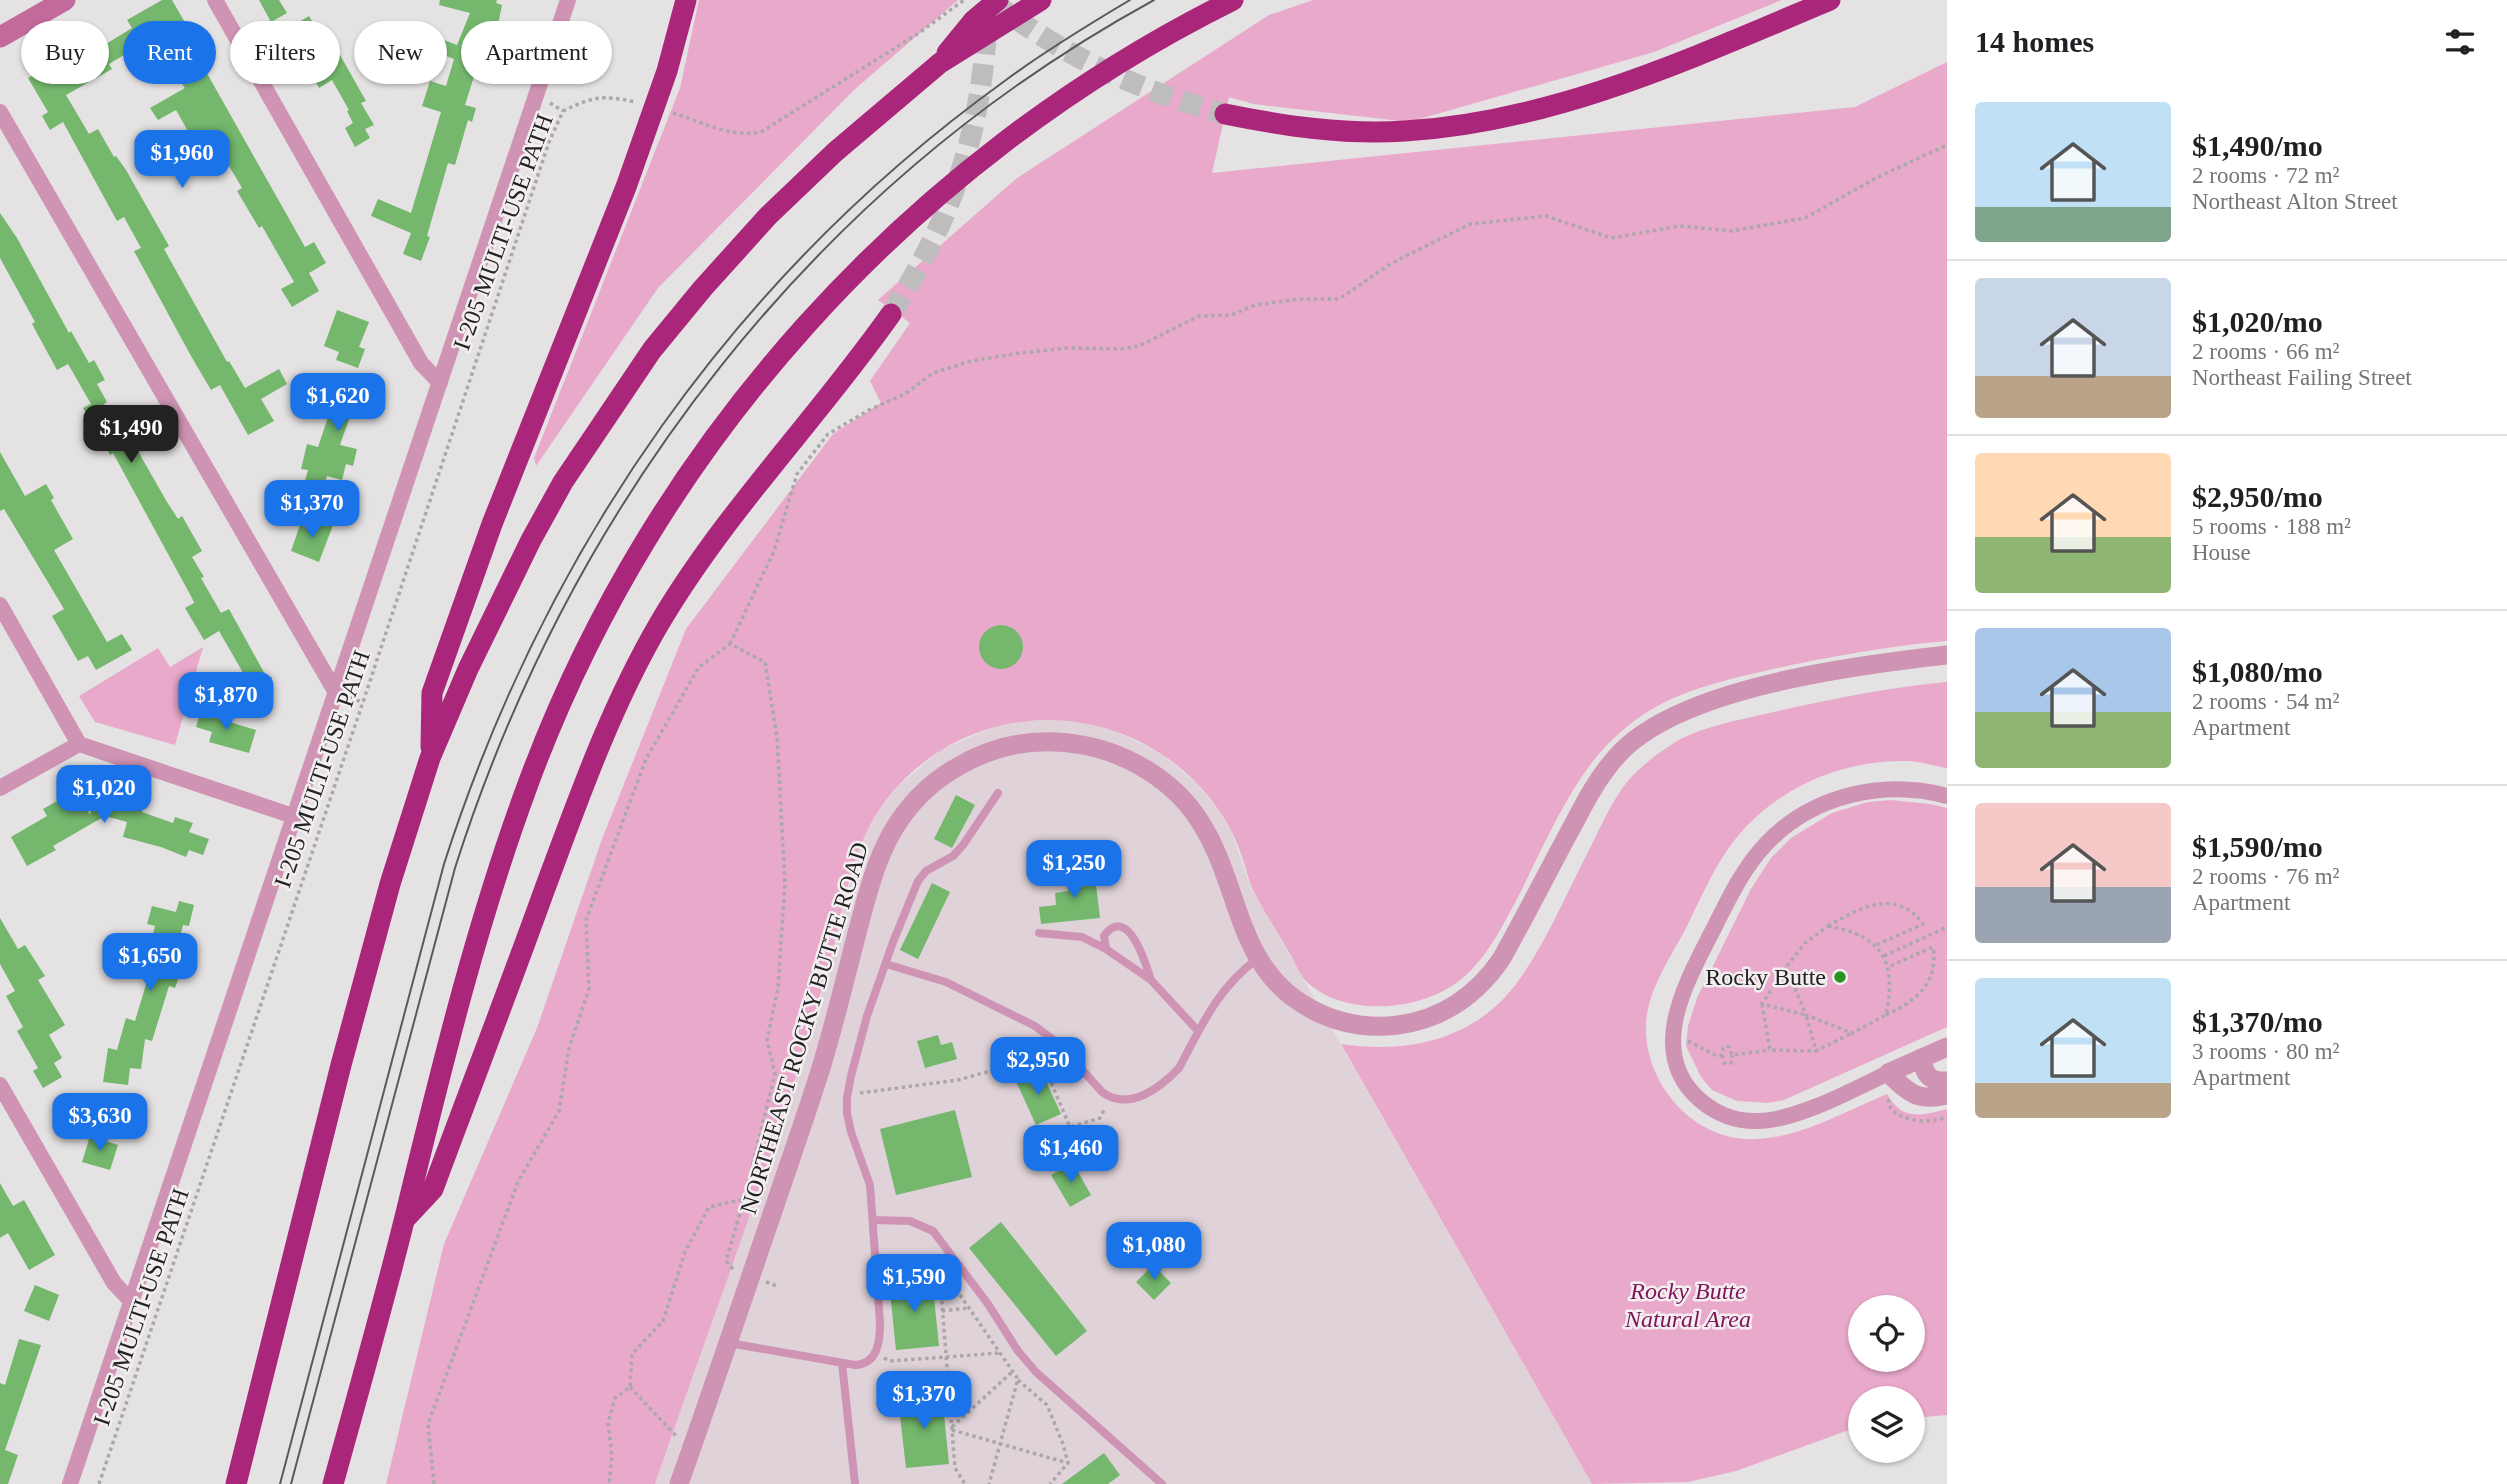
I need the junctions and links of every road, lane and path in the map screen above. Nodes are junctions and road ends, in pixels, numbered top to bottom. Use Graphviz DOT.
graph roads {
  1 [pos="65,0"];
  2 [pos="215,0"];
  3 [pos="568,0"];
  4 [pos="687,0"];
  5 [pos="964,0"];
  6 [pos="998,0"];
  7 [pos="1041,0"];
  8 [pos="1233,0"];
  9 [pos="1830,0"];
  10 [pos="0,37"];
  11 [pos="940,63"];
  12 [pos="607,96"];
  13 [pos="0,112"];
  14 [pos="1225,114"];
  15 [pos="736,133"];
  16 [pos="1947,145"];
  17 [pos="891,314"];
  18 [pos="440,383"];
  19 [pos="0,605"];
  20 [pos="730,644"];
  21 [pos="1947,655"];
  22 [pos="335,691"];
  23 [pos="79,744"];
  24 [pos="430,758"];
  25 [pos="0,788"];
  26 [pos="998,793"];
  27 [pos="1947,796"];
  28 [pos="293,816"];
  29 [pos="1828,926"];
  30 [pos="1947,927"];
  31 [pos="1038,933"];
  32 [pos="1876,945"];
  33 [pos="1106,949"];
  34 [pos="1884,956"];
  35 [pos="1257,959"];
  36 [pos="886,964"];
  37 [pos="1786,967"];
  38 [pos="1888,967"];
  39 [pos="1151,980"];
  40 [pos="1762,1004"];
  41 [pos="1806,1015"];
  42 [pos="1886,1015"];
  43 [pos="1198,1031"];
  44 [pos="1852,1033"];
  45 [pos="1687,1041"];
  46 [pos="1947,1047"];
  47 [pos="1770,1050"];
  48 [pos="1816,1051"];
  49 [pos="1722,1055"];
  50 [pos="1732,1055"];
  51 [pos="1921,1058"];
  52 [pos="1888,1073"];
  53 [pos="1947,1081"];
  54 [pos="0,1085"];
  55 [pos="848,1093"];
  56 [pos="1947,1095"];
  57 [pos="1110,1097"];
  58 [pos="404,1220"];
  59 [pos="873,1220"];
  60 [pos="131,1301"];
  61 [pos="969,1308"];
  62 [pos="942,1311"];
  63 [pos="728,1343"];
  64 [pos="1000,1353"];
  65 [pos="875,1354"];
  66 [pos="946,1357"];
  67 [pos="842,1363"];
  68 [pos="1031,1367"];
  69 [pos="1012,1372"];
  70 [pos="1018,1379"];
  71 [pos="630,1387"];
  72 [pos="952,1428"];
  73 [pos="1000,1444"];
  74 [pos="691,1451"];
  75 [pos="1068,1463"];
  76 [pos="70,1484"];
  77 [pos="99,1484"];
  78 [pos="236,1484"];
  79 [pos="333,1484"];
  80 [pos="434,1484"];
  81 [pos="609,1484"];
  82 [pos="679,1484"];
  83 [pos="855,1484"];
  84 [pos="965,1484"];
  85 [pos="989,1484"];
  86 [pos="1050,1484"];
  87 [pos="1162,1484"];
  1 -- 10 [label="main road"];
  2 -- 18 [label="street"];
  3 -- 18 [label="street"];
  4 -- 24 [label="highway"];
  5 -- 15 [label="path"];
  6 -- 11 [label="highway"];
  7 -- 11 [label="highway"];
  8 -- 58 [label="highway"];
  9 -- 14 [label="highway"];
  11 -- 24 [label="highway"];
  12 -- 77 [label="path, I-205 MULTI-USE PATH"];
  13 -- 22 [label="street"];
  16 -- 20 [label="path"];
  17 -- 58 [label="highway"];
  18 -- 22 [label="street"];
  19 -- 23 [label="street"];
  20 -- 71 [label="path"];
  20 -- 80 [label="path"];
  21 -- 35 [label="street, NORTHEAST ROCKY BUTTE ROAD"];
  22 -- 28 [label="street"];
  23 -- 25 [label="street"];
  23 -- 28 [label="street"];
  24 -- 78 [label="highway"];
  26 -- 36 [label="lane"];
  27 -- 52 [label="street"];
  28 -- 60 [label="street"];
  29 -- 32 [label="path"];
  29 -- 32 [label="path"];
  29 -- 37 [label="path"];
  30 -- 34 [label="path"];
  31 -- 33 [label="lane"];
  32 -- 34 [label="path"];
  33 -- 39 [label="lane"];
  33 -- 39 [label="lane"];
  34 -- 38 [label="path"];
  35 -- 43 [label="lane"];
  35 -- 63 [label="street, NORTHEAST ROCKY BUTTE ROAD"];
  36 -- 55 [label="lane"];
  36 -- 57 [label="lane"];
  37 -- 40 [label="path"];
  37 -- 41 [label="path"];
  38 -- 42 [label="path"];
  38 -- 42 [label="path"];
  39 -- 43 [label="lane"];
  40 -- 41 [label="path"];
  40 -- 47 [label="path"];
  41 -- 44 [label="path"];
  41 -- 48 [label="path"];
  42 -- 44 [label="path"];
  43 -- 57 [label="lane"];
  44 -- 48 [label="path"];
  45 -- 49 [label="path"];
  46 -- 51 [label="street"];
  47 -- 48 [label="path"];
  47 -- 50 [label="path"];
  49 -- 50 [label="path"];
  49 -- 50 [label="path"];
  51 -- 52 [label="street"];
  51 -- 53 [label="street"];
  52 -- 56 [label="street"];
  54 -- 60 [label="street"];
  55 -- 57 [label="path"];
  55 -- 59 [label="lane"];
  58 -- 79 [label="highway"];
  59 -- 65 [label="lane"];
  59 -- 68 [label="lane"];
  60 -- 76 [label="street"];
  61 -- 62 [label="path"];
  61 -- 62 [label="path"];
  61 -- 64 [label="path"];
  62 -- 66 [label="path"];
  63 -- 67 [label="lane"];
  63 -- 74 [label="street, NORTHEAST ROCKY BUTTE ROAD"];
  64 -- 66 [label="path"];
  64 -- 69 [label="path"];
  65 -- 66 [label="path"];
  65 -- 67 [label="lane"];
  66 -- 72 [label="path"];
  67 -- 83 [label="lane"];
  68 -- 70 [label="path"];
  68 -- 87 [label="lane"];
  69 -- 70 [label="path"];
  69 -- 72 [label="path"];
  70 -- 73 [label="path"];
  70 -- 75 [label="path"];
  71 -- 74 [label="path"];
  71 -- 81 [label="path"];
  72 -- 73 [label="path"];
  72 -- 84 [label="path"];
  73 -- 75 [label="path"];
  73 -- 85 [label="path"];
  74 -- 82 [label="street, NORTHEAST ROCKY BUTTE ROAD"];
  75 -- 86 [label="path"];
}
